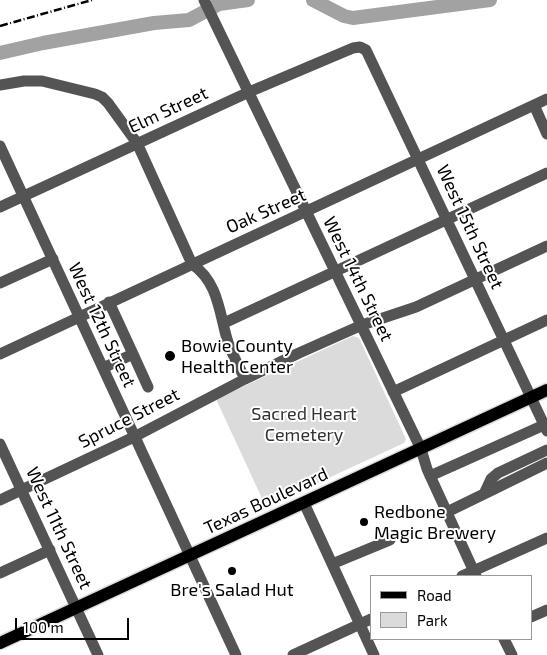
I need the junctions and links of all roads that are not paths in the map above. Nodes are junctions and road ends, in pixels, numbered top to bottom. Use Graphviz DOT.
graph roads {
  1 [pos="204,0"];
  2 [pos="353,48"];
  3 [pos="0,85"];
  4 [pos="249,92"];
  5 [pos="547,99"];
  6 [pos="534,105"];
  7 [pos="547,134"];
  8 [pos="137,143"];
  9 [pos="0,146"];
  10 [pos="418,160"];
  11 [pos="547,173"];
  12 [pos="23,196"];
  13 [pos="0,207"];
  14 [pos="305,213"];
  15 [pos="447,220"];
  16 [pos="547,246"];
  17 [pos="52,259"];
  18 [pos="192,264"];
  19 [pos="335,272"];
  20 [pos="475,279"];
  21 [pos="0,283"];
  22 [pos="109,302"];
  23 [pos="79,316"];
  24 [pos="547,320"];
  25 [pos="224,323"];
  26 [pos="362,326"];
  27 [pos="504,339"];
  28 [pos="0,354"];
  29 [pos="133,354"];
  30 [pos="103,368"];
  31 [pos="245,378"];
  32 [pos="148,387"];
  33 [pos="547,390"];
  34 [pos="394,392"];
  35 [pos="532,397"];
  36 [pos="546,428"];
  37 [pos="134,437"];
  38 [pos="0,444"];
  39 [pos="421,449"];
  40 [pos="547,450"];
  41 [pos="547,463"];
  42 [pos="430,476"];
  43 [pos="21,490"];
  44 [pos="484,494"];
  45 [pos="0,500"];
  46 [pos="304,502"];
  47 [pos="446,512"];
  48 [pos="547,538"];
  49 [pos="390,540"];
  50 [pos="50,550"];
  51 [pos="190,556"];
  52 [pos="332,564"];
  53 [pos="0,573"];
  54 [pos="475,574"];
  55 [pos="77,608"];
  56 [pos="547,610"];
  57 [pos="532,617"];
  58 [pos="370,620"];
  59 [pos="359,625"];
  60 [pos="504,640"];
  61 [pos="0,643"];
  62 [pos="93,653"];
  63 [pos="236,655"];
  64 [pos="293,655"];
  65 [pos="374,655"];
  66 [pos="512,655"];
  1 -- 4 [label="street, West 14th Street"];
  2 -- 4 [label="street, Elm Street"];
  2 -- 10 [label="street, West 15th Street"];
  3 -- 8 [label="street"];
  4 -- 8 [label="street, Elm Street"];
  4 -- 14 [label="street, West 14th Street"];
  5 -- 6 [label="street, Oak Street"];
  6 -- 7 [label="street"];
  6 -- 10 [label="street, Oak Street"];
  8 -- 12 [label="street, Elm Street"];
  8 -- 18 [label="street"];
  9 -- 12 [label="street, West 12th Street"];
  10 -- 14 [label="street, Oak Street"];
  10 -- 15 [label="street, West 15th Street"];
  11 -- 15 [label="street"];
  12 -- 13 [label="street, Elm Street"];
  12 -- 17 [label="street, West 12th Street"];
  14 -- 18 [label="street, Oak Street"];
  14 -- 19 [label="street, West 14th Street"];
  15 -- 19 [label="street"];
  15 -- 20 [label="street, West 15th Street"];
  16 -- 20 [label="street, Spruce Street"];
  17 -- 21 [label="street"];
  17 -- 23 [label="street, West 12th Street"];
  18 -- 22 [label="street, Oak Street"];
  18 -- 25 [label="street"];
  19 -- 25 [label="street"];
  19 -- 26 [label="street, West 14th Street"];
  20 -- 26 [label="street, Spruce Street"];
  20 -- 27 [label="street, West 15th Street"];
  22 -- 23 [label="street, Oak Street"];
  22 -- 29 [label="street"];
  23 -- 28 [label="street, Oak Street"];
  23 -- 30 [label="street, West 12th Street"];
  24 -- 27 [label="street"];
  25 -- 31 [label="street"];
  26 -- 31 [label="street, Spruce Street"];
  26 -- 34 [label="street, West 14th Street"];
  27 -- 34 [label="street"];
  27 -- 35 [label="street, West 15th Street"];
  29 -- 30 [label="street"];
  29 -- 32 [label="street"];
  30 -- 37 [label="street, West 12th Street"];
  31 -- 37 [label="street, Spruce Street"];
  33 -- 35 [label="main road, Texas Boulevard"];
  34 -- 39 [label="street, West 14th Street"];
  35 -- 36 [label="street, West 15th Street"];
  35 -- 39 [label="main road, Texas Boulevard"];
  36 -- 42 [label="street"];
  37 -- 43 [label="street, Spruce Street"];
  37 -- 51 [label="street, West 12th Street"];
  38 -- 43 [label="street, West 11th Street"];
  39 -- 42 [label="street, West 14th Street"];
  39 -- 46 [label="main road, Texas Boulevard"];
  40 -- 44 [label="street"];
  41 -- 44 [label="street"];
  42 -- 47 [label="street, West 14th Street"];
  43 -- 45 [label="street, Spruce Street"];
  43 -- 50 [label="street, West 11th Street"];
  44 -- 47 [label="street"];
  46 -- 51 [label="main road, Texas Boulevard"];
  46 -- 52 [label="street"];
  47 -- 54 [label="street, West 14th Street"];
  48 -- 54 [label="street"];
  49 -- 52 [label="street"];
  50 -- 53 [label="street"];
  50 -- 55 [label="street, West 11th Street"];
  51 -- 55 [label="main road, Texas Boulevard"];
  51 -- 63 [label="street, West 12th Street"];
  52 -- 59 [label="street"];
  55 -- 61 [label="main road, Texas Boulevard"];
  55 -- 62 [label="street, West 11th Street"];
  56 -- 57 [label="street"];
  58 -- 59 [label="street"];
  59 -- 64 [label="street"];
  59 -- 65 [label="street"];
  60 -- 66 [label="street"];
}
